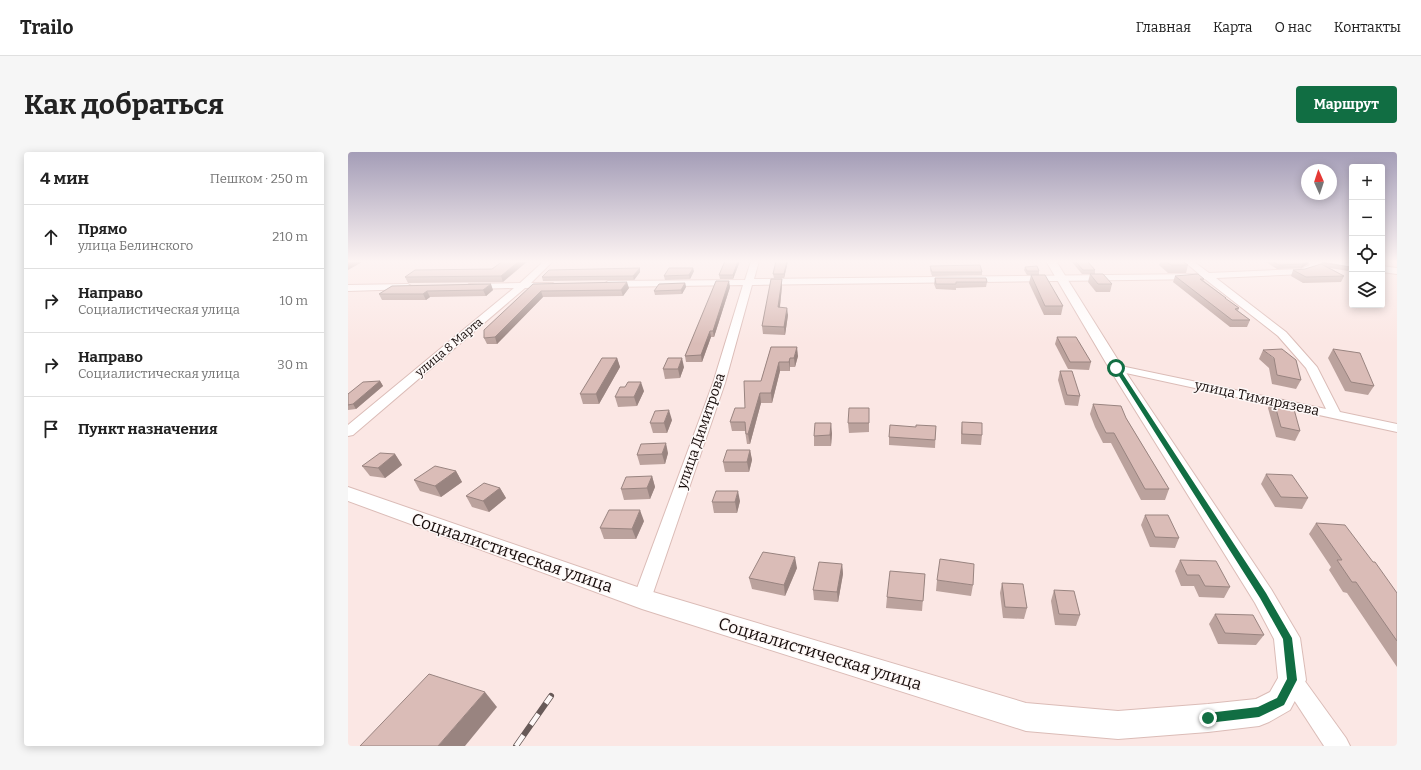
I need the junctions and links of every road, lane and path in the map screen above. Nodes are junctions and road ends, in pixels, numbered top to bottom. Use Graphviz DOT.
graph roads {
  1 [pos="519,289"];
  2 [pos="746,289"];
  3 [pos="1068,289"];
  4 [pos="1224,289"];
  5 [pos="1116,368"];
  6 [pos="1335,414"];
  7 [pos="1397,428"];
  8 [pos="348,432"];
  9 [pos="348,494"];
  10 [pos="642,599"];
  11 [pos="1292,680"];
  12 [pos="1338,746"];
  1 -- 8 [label="street, улица 8 Марта"];
  2 -- 10 [label="street, улица Димитрова"];
  3 -- 5 [label="street"];
  4 -- 6 [label="street"];
  5 -- 6 [label="street, улица Тимирязева"];
  5 -- 11 [label="street"];
  6 -- 7 [label="street, улица Тимирязева"];
  9 -- 10 [label="street, Социалистическая улица"];
  10 -- 11 [label="street, Социалистическая улица"];
  11 -- 12 [label="street"];
}
